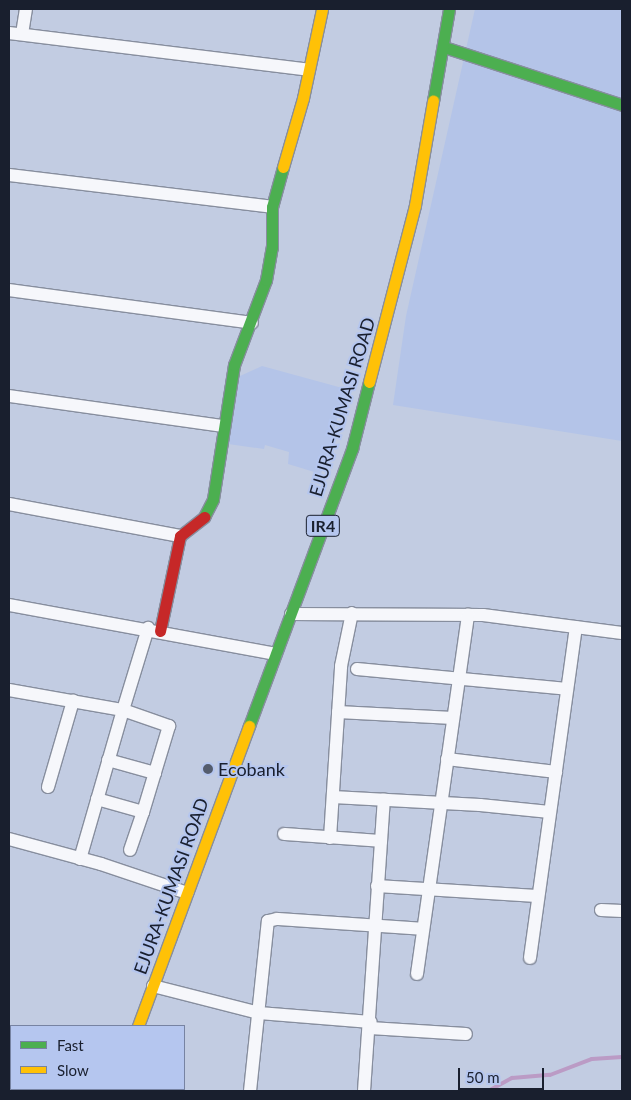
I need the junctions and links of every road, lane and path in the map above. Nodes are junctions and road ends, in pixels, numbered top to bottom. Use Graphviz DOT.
graph roads {
  1 [pos="26,9"];
  2 [pos="322,9"];
  3 [pos="449,9"];
  4 [pos="15,34"];
  5 [pos="444,47"];
  6 [pos="309,70"];
  7 [pos="622,105"];
  8 [pos="9,175"];
  9 [pos="272,207"];
  10 [pos="9,290"];
  11 [pos="252,323"];
  12 [pos="9,396"];
  13 [pos="223,426"];
  14 [pos="9,504"];
  15 [pos="180,536"];
  16 [pos="9,605"];
  17 [pos="290,614"];
  18 [pos="352,614"];
  19 [pos="468,615"];
  20 [pos="576,627"];
  21 [pos="154,629"];
  22 [pos="622,633"];
  23 [pos="276,654"];
  24 [pos="357,669"];
  25 [pos="459,680"];
  26 [pos="567,688"];
  27 [pos="9,689"];
  28 [pos="74,701"];
  29 [pos="123,710"];
  30 [pos="338,712"];
  31 [pos="453,718"];
  32 [pos="448,759"];
  33 [pos="108,760"];
  34 [pos="556,772"];
  35 [pos="155,773"];
  36 [pos="48,787"];
  37 [pos="333,797"];
  38 [pos="97,799"];
  39 [pos="384,800"];
  40 [pos="441,804"];
  41 [pos="143,812"];
  42 [pos="550,812"];
  43 [pos="284,834"];
  44 [pos="330,838"];
  45 [pos="9,840"];
  46 [pos="380,841"];
  47 [pos="130,850"];
  48 [pos="80,859"];
  49 [pos="377,886"];
  50 [pos="429,890"];
  51 [pos="187,893"];
  52 [pos="537,896"];
  53 [pos="601,910"];
  54 [pos="622,911"];
  55 [pos="376,926"];
  56 [pos="423,929"];
  57 [pos="530,958"];
  58 [pos="417,974"];
  59 [pos="153,986"];
  60 [pos="259,1013"];
  61 [pos="138,1025"];
  62 [pos="371,1025"];
  63 [pos="466,1034"];
  64 [pos="250,1091"];
  65 [pos="364,1091"];
  1 -- 4 [label="street"];
  2 -- 6 [label="main road"];
  3 -- 5 [label="main road, EJURA-KUMASI ROAD / IR4"];
  4 -- 6 [label="street"];
  5 -- 7 [label="main road"];
  5 -- 17 [label="main road, EJURA-KUMASI ROAD / IR4"];
  6 -- 9 [label="main road"];
  8 -- 9 [label="street"];
  9 -- 11 [label="main road"];
  10 -- 11 [label="street"];
  11 -- 13 [label="main road"];
  12 -- 13 [label="street"];
  13 -- 15 [label="main road"];
  14 -- 15 [label="street"];
  15 -- 21 [label="main road"];
  16 -- 21 [label="street"];
  17 -- 18 [label="street"];
  17 -- 23 [label="main road, EJURA-KUMASI ROAD / IR4"];
  18 -- 19 [label="street"];
  18 -- 30 [label="street"];
  19 -- 20 [label="street"];
  19 -- 25 [label="street"];
  20 -- 22 [label="street"];
  20 -- 26 [label="street"];
  21 -- 23 [label="street"];
  21 -- 29 [label="street"];
  23 -- 51 [label="main road, EJURA-KUMASI ROAD / IR4"];
  24 -- 25 [label="street"];
  25 -- 26 [label="street"];
  25 -- 31 [label="street"];
  26 -- 34 [label="street"];
  27 -- 28 [label="street"];
  28 -- 29 [label="street"];
  28 -- 36 [label="street"];
  29 -- 33 [label="street"];
  29 -- 35 [label="street"];
  30 -- 31 [label="street"];
  30 -- 37 [label="street"];
  31 -- 32 [label="street"];
  32 -- 34 [label="street"];
  32 -- 40 [label="street"];
  33 -- 35 [label="street"];
  33 -- 38 [label="street"];
  34 -- 42 [label="street"];
  35 -- 41 [label="street"];
  37 -- 39 [label="street"];
  37 -- 44 [label="street"];
  38 -- 41 [label="street"];
  38 -- 48 [label="street"];
  39 -- 40 [label="street"];
  39 -- 46 [label="street"];
  40 -- 42 [label="street"];
  40 -- 50 [label="street"];
  41 -- 47 [label="street"];
  42 -- 52 [label="street"];
  43 -- 44 [label="street"];
  44 -- 46 [label="street"];
  45 -- 48 [label="street"];
  46 -- 49 [label="street"];
  48 -- 51 [label="street"];
  49 -- 50 [label="street"];
  49 -- 55 [label="street"];
  50 -- 52 [label="street"];
  50 -- 56 [label="street"];
  51 -- 59 [label="main road, EJURA-KUMASI ROAD / IR4"];
  52 -- 57 [label="street"];
  53 -- 54 [label="street"];
  55 -- 56 [label="street"];
  55 -- 60 [label="street"];
  55 -- 62 [label="street"];
  56 -- 58 [label="street"];
  59 -- 60 [label="street"];
  59 -- 61 [label="main road, EJURA-KUMASI ROAD / IR4"];
  60 -- 62 [label="street"];
  60 -- 64 [label="street"];
  62 -- 63 [label="street"];
  62 -- 65 [label="street"];
}
